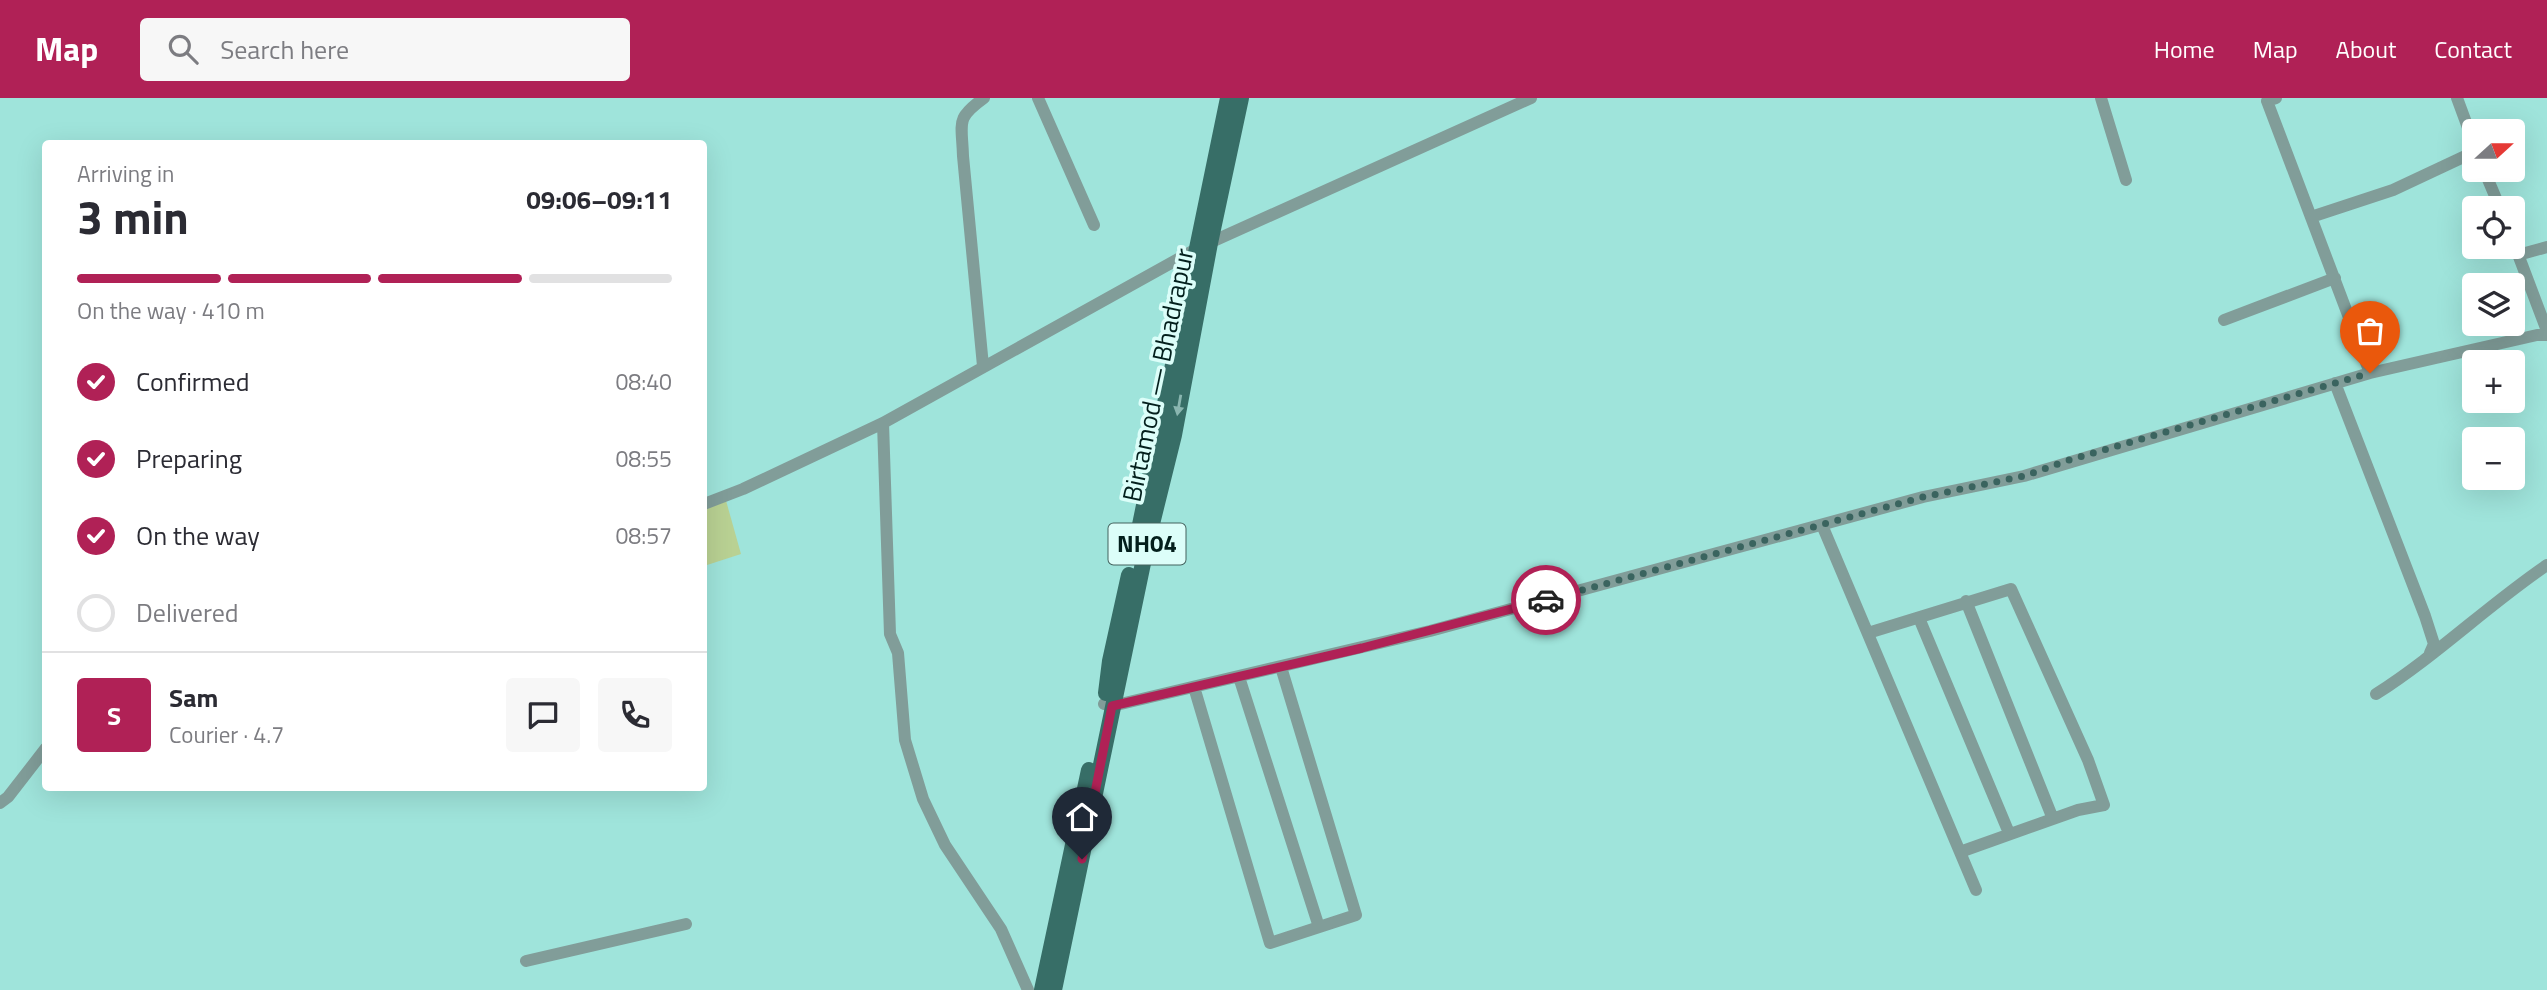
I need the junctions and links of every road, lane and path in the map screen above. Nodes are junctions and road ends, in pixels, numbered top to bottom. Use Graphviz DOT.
graph roads {
  1 [pos="984,98"];
  2 [pos="1038,98"];
  3 [pos="1228,98"];
  4 [pos="1241,98"];
  5 [pos="1531,98"];
  6 [pos="2101,98"];
  7 [pos="2276,98"];
  8 [pos="2457,98"];
  9 [pos="2465,119"];
  10 [pos="2462,158"];
  11 [pos="2126,180"];
  12 [pos="2311,217"];
  13 [pos="1094,225"];
  14 [pos="1204,245"];
  15 [pos="2547,247"];
  16 [pos="2525,254"];
  17 [pos="2519,259"];
  18 [pos="2334,278"];
  19 [pos="2224,320"];
  20 [pos="2547,333"];
  21 [pos="983,366"];
  22 [pos="2370,373"];
  23 [pos="2335,383"];
  24 [pos="883,423"];
  25 [pos="707,503"];
  26 [pos="1822,525"];
  27 [pos="2547,565"];
  28 [pos="1966,601"];
  29 [pos="1919,618"];
  30 [pos="1868,634"];
  31 [pos="2430,653"];
  32 [pos="1281,667"];
  33 [pos="1239,677"];
  34 [pos="1194,687"];
  35 [pos="2376,694"];
  36 [pos="1108,705"];
  37 [pos="42,753"];
  38 [pos="0,803"];
  39 [pos="2053,819"];
  40 [pos="2009,833"];
  41 [pos="1960,852"];
  42 [pos="1976,890"];
  43 [pos="686,924"];
  44 [pos="1319,928"];
  45 [pos="526,961"];
  46 [pos="1028,990"];
  47 [pos="1042,990"];
  48 [pos="1054,990"];
  1 -- 21 [label="street"];
  2 -- 13 [label="street"];
  3 -- 14 [label="main road, Birtamod — Bhadrapur / NH04"];
  4 -- 14 [label="main road, Birtamod — Bhadrapur / NH04"];
  5 -- 14 [label="street"];
  6 -- 11 [label="street"];
  7 -- 12 [label="street"];
  8 -- 9 [label="street"];
  10 -- 12 [label="street"];
  12 -- 18 [label="street"];
  14 -- 21 [label="street"];
  14 -- 36 [label="main road, Birtamod — Bhadrapur / NH04"];
  15 -- 16 [label="street"];
  17 -- 20 [label="street"];
  18 -- 19 [label="street"];
  18 -- 22 [label="street"];
  20 -- 22 [label="street"];
  21 -- 24 [label="street"];
  22 -- 23 [label="street"];
  23 -- 26 [label="street"];
  23 -- 31 [label="street"];
  24 -- 25 [label="street"];
  24 -- 46 [label="street"];
  26 -- 30 [label="street"];
  26 -- 32 [label="street"];
  27 -- 31 [label="street"];
  28 -- 29 [label="street"];
  28 -- 39 [label="street"];
  28 -- 39 [label="street"];
  29 -- 30 [label="street"];
  29 -- 40 [label="street"];
  30 -- 41 [label="street"];
  31 -- 35 [label="street"];
  32 -- 33 [label="street"];
  32 -- 44 [label="street"];
  33 -- 34 [label="street"];
  33 -- 44 [label="street"];
  34 -- 36 [label="street"];
  34 -- 44 [label="street"];
  36 -- 47 [label="main road, Birtamod — Bhadrapur / NH04"];
  36 -- 48 [label="main road, Birtamod — Bhadrapur / NH04"];
  37 -- 38 [label="street"];
  39 -- 40 [label="street"];
  40 -- 41 [label="street"];
  41 -- 42 [label="street"];
  43 -- 45 [label="street"];
}
